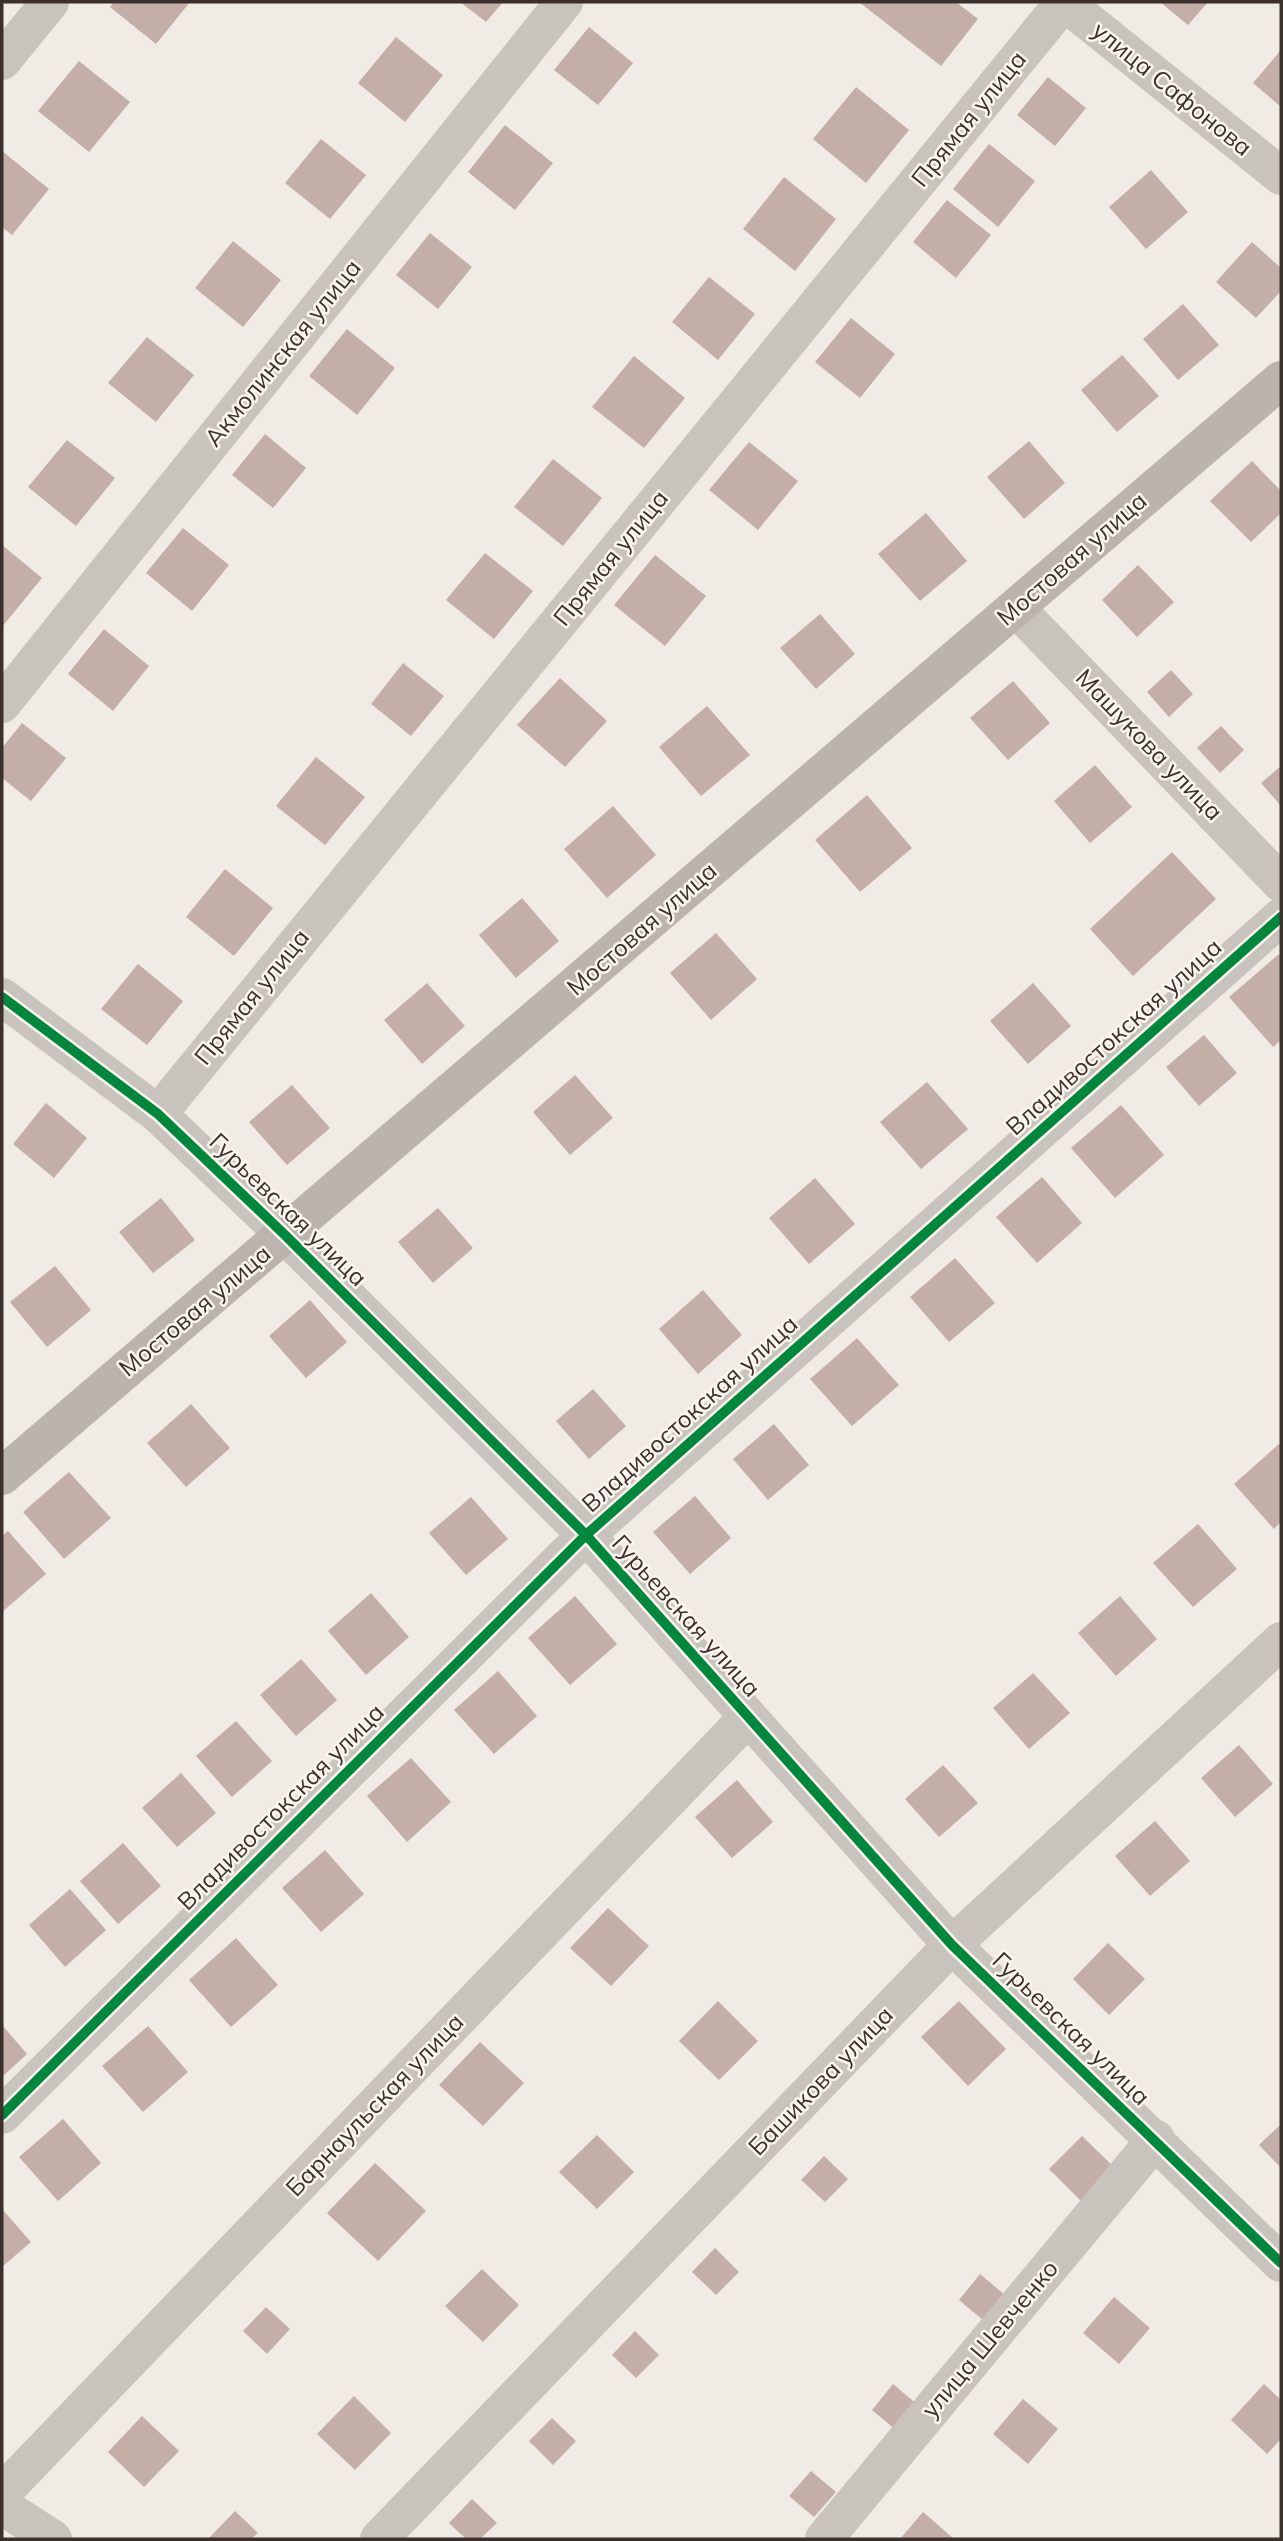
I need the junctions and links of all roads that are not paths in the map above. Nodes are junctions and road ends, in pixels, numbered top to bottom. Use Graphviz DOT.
graph roads {
  1 [pos="50,2"];
  2 [pos="564,2"];
  3 [pos="1064,2"];
  4 [pos="2,61"];
  5 [pos="1281,176"];
  6 [pos="1281,380"];
  7 [pos="1016,608"];
  8 [pos="2,704"];
  9 [pos="1281,883"];
  10 [pos="1281,916"];
  11 [pos="2,997"];
  12 [pos="158,1114"];
  13 [pos="285,1234"];
  14 [pos="2,1476"];
  15 [pos="586,1535"];
  16 [pos="1281,1641"];
  17 [pos="748,1717"];
  18 [pos="952,1945"];
  19 [pos="2,2115"];
  20 [pos="1156,2139"];
  21 [pos="1279,2258"];
  22 [pos="2,2493"];
  23 [pos="2,2506"];
  24 [pos="53,2539"];
  25 [pos="379,2539"];
  26 [pos="824,2539"];
  1 -- 4 [label="street"];
  2 -- 8 [label="street, Акмолинская улица"];
  3 -- 5 [label="street, улица Сафонова"];
  3 -- 12 [label="street, Прямая улица"];
  6 -- 7 [label="street, Мостовая улица"];
  7 -- 9 [label="street, Машукова улица"];
  7 -- 13 [label="street, Мостовая улица"];
  10 -- 15 [label="street, Владивостокская улица"];
  11 -- 12 [label="street, Гурьевская улица"];
  12 -- 13 [label="street, Гурьевская улица"];
  13 -- 14 [label="street, Мостовая улица"];
  13 -- 15 [label="street, Гурьевская улица"];
  15 -- 17 [label="street, Гурьевская улица"];
  15 -- 19 [label="street, Владивостокская улица"];
  16 -- 18 [label="street, Башикова улица"];
  17 -- 18 [label="street, Гурьевская улица"];
  17 -- 22 [label="street, Барнаульская улица"];
  18 -- 20 [label="street, Гурьевская улица"];
  18 -- 25 [label="street, Башикова улица"];
  20 -- 21 [label="street, Гурьевская улица"];
  20 -- 26 [label="street, улица Шевченко"];
  23 -- 24 [label="street"];
}
